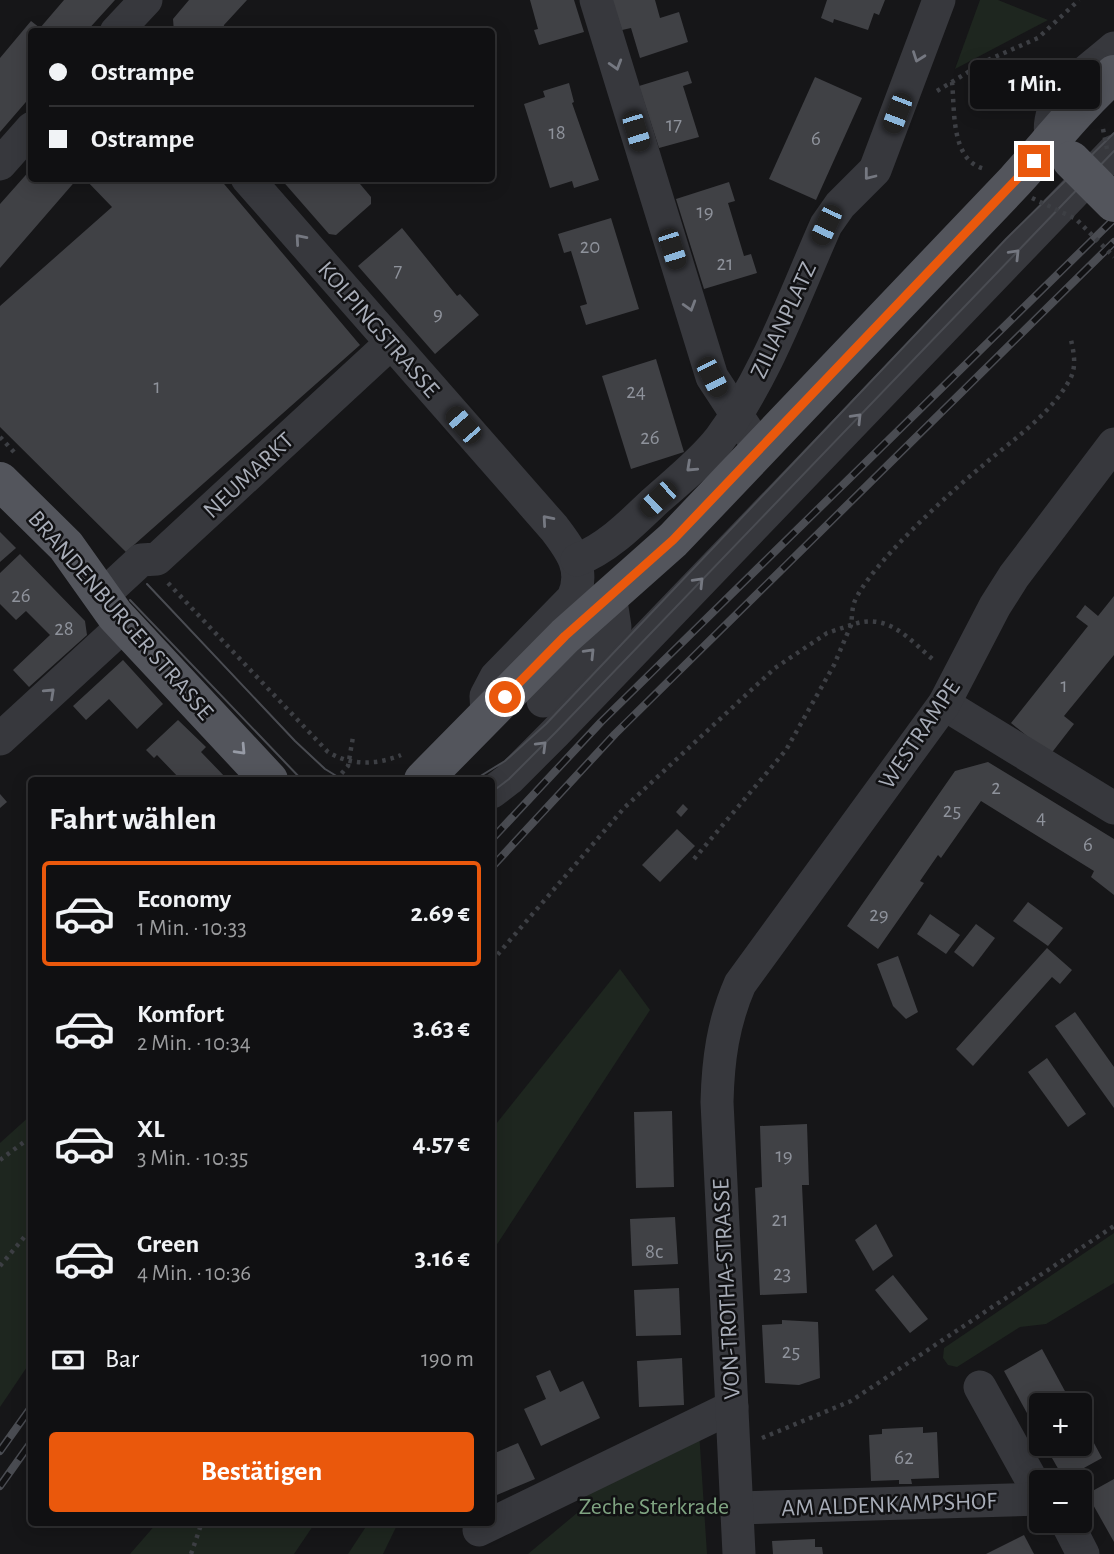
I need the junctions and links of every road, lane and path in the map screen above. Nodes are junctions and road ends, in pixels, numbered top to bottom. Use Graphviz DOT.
graph roads {
  1 [pos="146,0"];
  2 [pos="596,0"];
  3 [pos="939,0"];
  4 [pos="1079,0"];
  5 [pos="120,28"];
  6 [pos="1114,48"];
  7 [pos="1114,74"];
  8 [pos="952,82"];
  9 [pos="897,113"];
  10 [pos="28,132"];
  11 [pos="1108,144"];
  12 [pos="1062,150"];
  13 [pos="0,164"];
  14 [pos="975,167"];
  15 [pos="250,182"];
  16 [pos="1032,198"];
  17 [pos="1114,203"];
  18 [pos="1114,257"];
  19 [pos="1071,340"];
  20 [pos="391,343"];
  21 [pos="735,416"];
  22 [pos="0,437"];
  23 [pos="1114,444"];
  24 [pos="761,447"];
  25 [pos="9,468"];
  26 [pos="142,560"];
  27 [pos="577,560"];
  28 [pos="610,595"];
  29 [pos="113,611"];
  30 [pos="851,625"];
  31 [pos="959,675"];
  32 [pos="543,701"];
  33 [pos="944,704"];
  34 [pos="487,715"];
  35 [pos="353,737"];
  36 [pos="0,739"];
  37 [pos="349,761"];
  38 [pos="417,766"];
  39 [pos="267,777"];
  40 [pos="339,777"];
  41 [pos="495,789"];
  42 [pos="1114,808"];
  43 [pos="694,859"];
  44 [pos="495,958"];
  45 [pos="726,1024"];
  46 [pos="28,1139"];
  47 [pos="0,1160"];
  48 [pos="1114,1226"];
  49 [pos="28,1233"];
  50 [pos="0,1266"];
  51 [pos="980,1387"];
  52 [pos="732,1407"];
  53 [pos="734,1447"];
  54 [pos="1029,1475"];
  55 [pos="1029,1499"];
  56 [pos="737,1508"];
  57 [pos="495,1522"];
  58 [pos="201,1526"];
  59 [pos="487,1526"];
  60 [pos="479,1530"];
  61 [pos="1072,1533"];
  62 [pos="191,1554"];
  63 [pos="740,1554"];
  64 [pos="1083,1554"];
  1 -- 5 [label="street"];
  2 -- 21 [label="street, one-way"];
  3 -- 9 [label="street, ZILIANPLATZ, one-way"];
  4 -- 8 [label="path"];
  6 -- 12 [label="street"];
  7 -- 12 [label="main road"];
  8 -- 9 [label="path"];
  8 -- 14 [label="path"];
  9 -- 21 [label="street, ZILIANPLATZ, one-way"];
  10 -- 13 [label="street"];
  41 -- 11 [label="street, one-way"];
  12 -- 17 [label="main road, bridge"];
  12 -- 24 [label="main road"];
  20 -- 15 [label="street, KOLPINGSTRASSE, one-way"];
  16 -- 18 [label="path, bridge"];
  19 -- 30 [label="path"];
  20 -- 26 [label="street, NEUMARKT"];
  27 -- 20 [label="street, KOLPINGSTRASSE, one-way"];
  21 -- 24 [label="street"];
  21 -- 27 [label="street, ZILIANPLATZ, one-way"];
  22 -- 25 [label="path"];
  23 -- 31 [label="street, WESTRAMPE"];
  24 -- 28 [label="main road"];
  25 -- 29 [label="main road, BRANDENBURGER STRASSE"];
  26 -- 29 [label="street, NEUMARKT"];
  26 -- 37 [label="path"];
  27 -- 34 [label="street"];
  32 -- 28 [label="street, one-way"];
  28 -- 34 [label="main road"];
  36 -- 29 [label="street, NEUMARKT, one-way"];
  29 -- 39 [label="main road, BRANDENBURGER STRASSE, one-way"];
  30 -- 31 [label="path"];
  30 -- 43 [label="path"];
  30 -- 44 [label="path"];
  31 -- 33 [label="street, WESTRAMPE"];
  33 -- 42 [label="street"];
  33 -- 45 [label="street, WESTRAMPE"];
  34 -- 38 [label="main road"];
  35 -- 37 [label="path"];
  37 -- 38 [label="path"];
  37 -- 40 [label="path"];
  45 -- 52 [label="street, VON-TROTHA-STRASSE"];
  46 -- 47 [label="path"];
  48 -- 53 [label="path"];
  49 -- 50 [label="path"];
  51 -- 54 [label="street, AM ALDENKAMPSHOF"];
  52 -- 53 [label="street, VON-TROTHA-STRASSE"];
  52 -- 57 [label="street"];
  53 -- 56 [label="street, VON-TROTHA-STRASSE"];
  55 -- 56 [label="street, AM ALDENKAMPSHOF"];
  56 -- 63 [label="street, VON-TROTHA-STRASSE"];
  58 -- 62 [label="path"];
  59 -- 60 [label="street"];
  61 -- 64 [label="street"];
}
